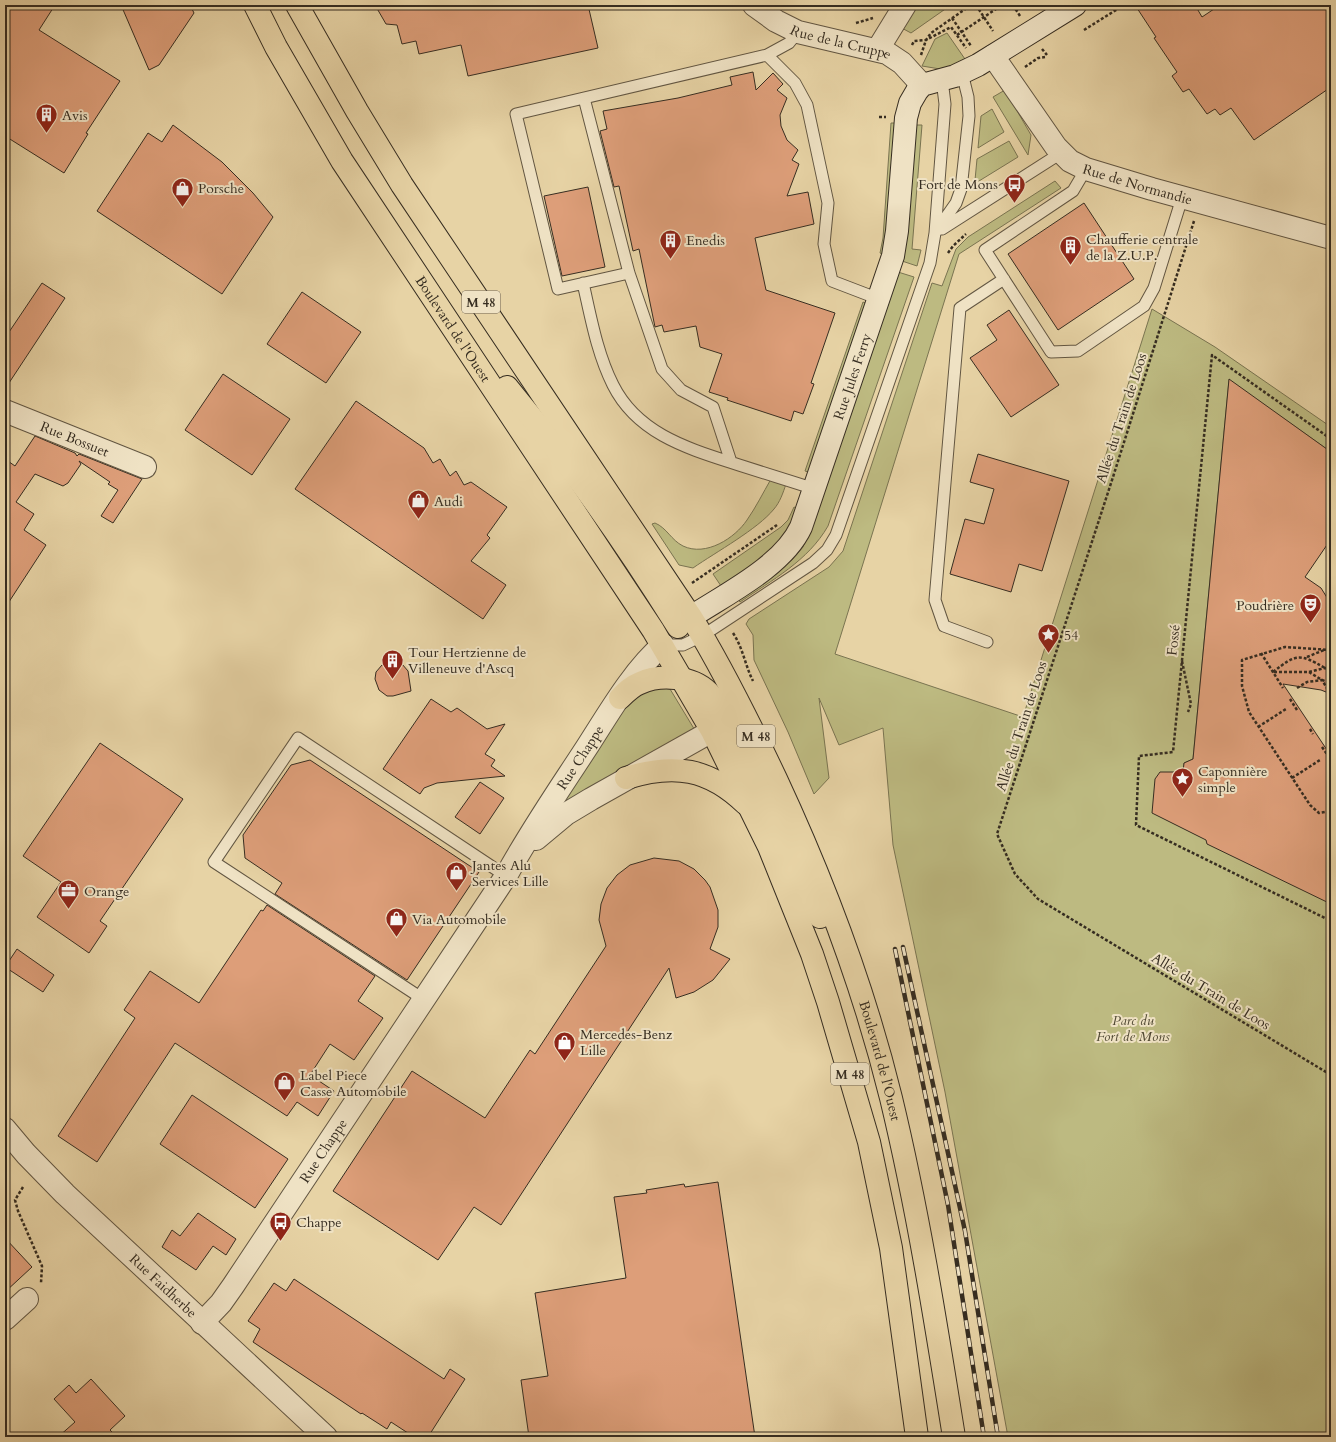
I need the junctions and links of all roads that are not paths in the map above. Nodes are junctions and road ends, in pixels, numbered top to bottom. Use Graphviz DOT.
graph roads {
  1 [pos="255,5"];
  2 [pos="754,5"];
  3 [pos="905,5"];
  4 [pos="1075,5"];
  5 [pos="299,11"];
  6 [pos="798,32"];
  7 [pos="878,49"];
  8 [pos="767,55"];
  9 [pos="993,56"];
  10 [pos="942,79"];
  11 [pos="584,98"];
  12 [pos="1062,153"];
  13 [pos="1086,169"];
  14 [pos="1191,200"];
  15 [pos="935,234"];
  16 [pos="1331,238"];
  17 [pos="629,273"];
  18 [pos="1004,279"];
  19 [pos="583,283"];
  20 [pos="434,299"];
  21 [pos="879,299"];
  22 [pos="5,411"];
  23 [pos="731,462"];
  24 [pos="145,467"];
  25 [pos="815,488"];
  26 [pos="691,630"];
  27 [pos="987,642"];
  28 [pos="662,645"];
  29 [pos="682,680"];
  30 [pos="620,698"];
  31 [pos="740,704"];
  32 [pos="719,726"];
  33 [pos="626,778"];
  34 [pos="752,810"];
  35 [pos="506,876"];
  36 [pos="423,999"];
  37 [pos="869,1021"];
  38 [pos="5,1129"];
  39 [pos="27,1299"];
  40 [pos="5,1319"];
  41 [pos="202,1323"];
  42 [pos="326,1437"];
  43 [pos="917,1437"];
  44 [pos="954,1437"];
  1 -- 20 [label="main road, Boulevard de l'Ouest / M 48"];
  2 -- 6 [label="street, Rue de la Cruppe"];
  3 -- 7 [label="street"];
  4 -- 9 [label="street"];
  5 -- 26 [label="main road, Boulevard de l'Ouest / M 48"];
  6 -- 7 [label="street, Rue de la Cruppe"];
  6 -- 8 [label="lane"];
  7 -- 10 [label="street, Rue de la Cruppe"];
  8 -- 11 [label="lane"];
  8 -- 21 [label="lane"];
  9 -- 10 [label="street"];
  9 -- 12 [label="street, Rue de Normandie"];
  10 -- 15 [label="lane"];
  10 -- 15 [label="lane"];
  10 -- 21 [label="street, Rue Jules Ferry"];
  11 -- 17 [label="lane"];
  11 -- 19 [label="lane"];
  12 -- 13 [label="street, Rue de Normandie"];
  12 -- 15 [label="lane"];
  13 -- 14 [label="street, Rue de Normandie"];
  13 -- 18 [label="lane"];
  14 -- 16 [label="street, Rue de Normandie"];
  14 -- 18 [label="lane"];
  15 -- 26 [label="lane"];
  17 -- 19 [label="lane"];
  17 -- 23 [label="lane"];
  18 -- 27 [label="lane"];
  19 -- 23 [label="lane"];
  20 -- 26 [label="main road"];
  20 -- 28 [label="main road, Boulevard de l'Ouest / M 48"];
  21 -- 25 [label="street, Rue Jules Ferry"];
  22 -- 24 [label="street, Rue Bossuet"];
  23 -- 25 [label="lane"];
  25 -- 26 [label="street, Rue Jules Ferry"];
  26 -- 28 [label="main road"];
  26 -- 31 [label="main road, Boulevard de l'Ouest / M 48"];
  28 -- 29 [label="main road, Boulevard de l'Ouest / M 48"];
  28 -- 30 [label="street, Rue Chappe"];
  29 -- 30 [label="main road"];
  29 -- 32 [label="main road, Boulevard de l'Ouest / M 48"];
  30 -- 35 [label="street, Rue Chappe"];
  31 -- 32 [label="main road"];
  31 -- 37 [label="main road, Boulevard de l'Ouest / M 48"];
  32 -- 33 [label="street, Rue Chappe"];
  32 -- 34 [label="main road, Boulevard de l'Ouest / M 48"];
  32 -- 37 [label="main road"];
  33 -- 34 [label="main road"];
  33 -- 35 [label="street, Rue Chappe"];
  34 -- 43 [label="main road, Boulevard de l'Ouest / M 48"];
  35 -- 36 [label="street, Rue Chappe"];
  35 -- 36 [label="lane"];
  36 -- 41 [label="street, Rue Chappe"];
  37 -- 44 [label="main road, Boulevard de l'Ouest / M 48"];
  38 -- 41 [label="street, Rue Faidherbe"];
  39 -- 40 [label="street"];
  41 -- 42 [label="street, Rue Faidherbe"];
}
